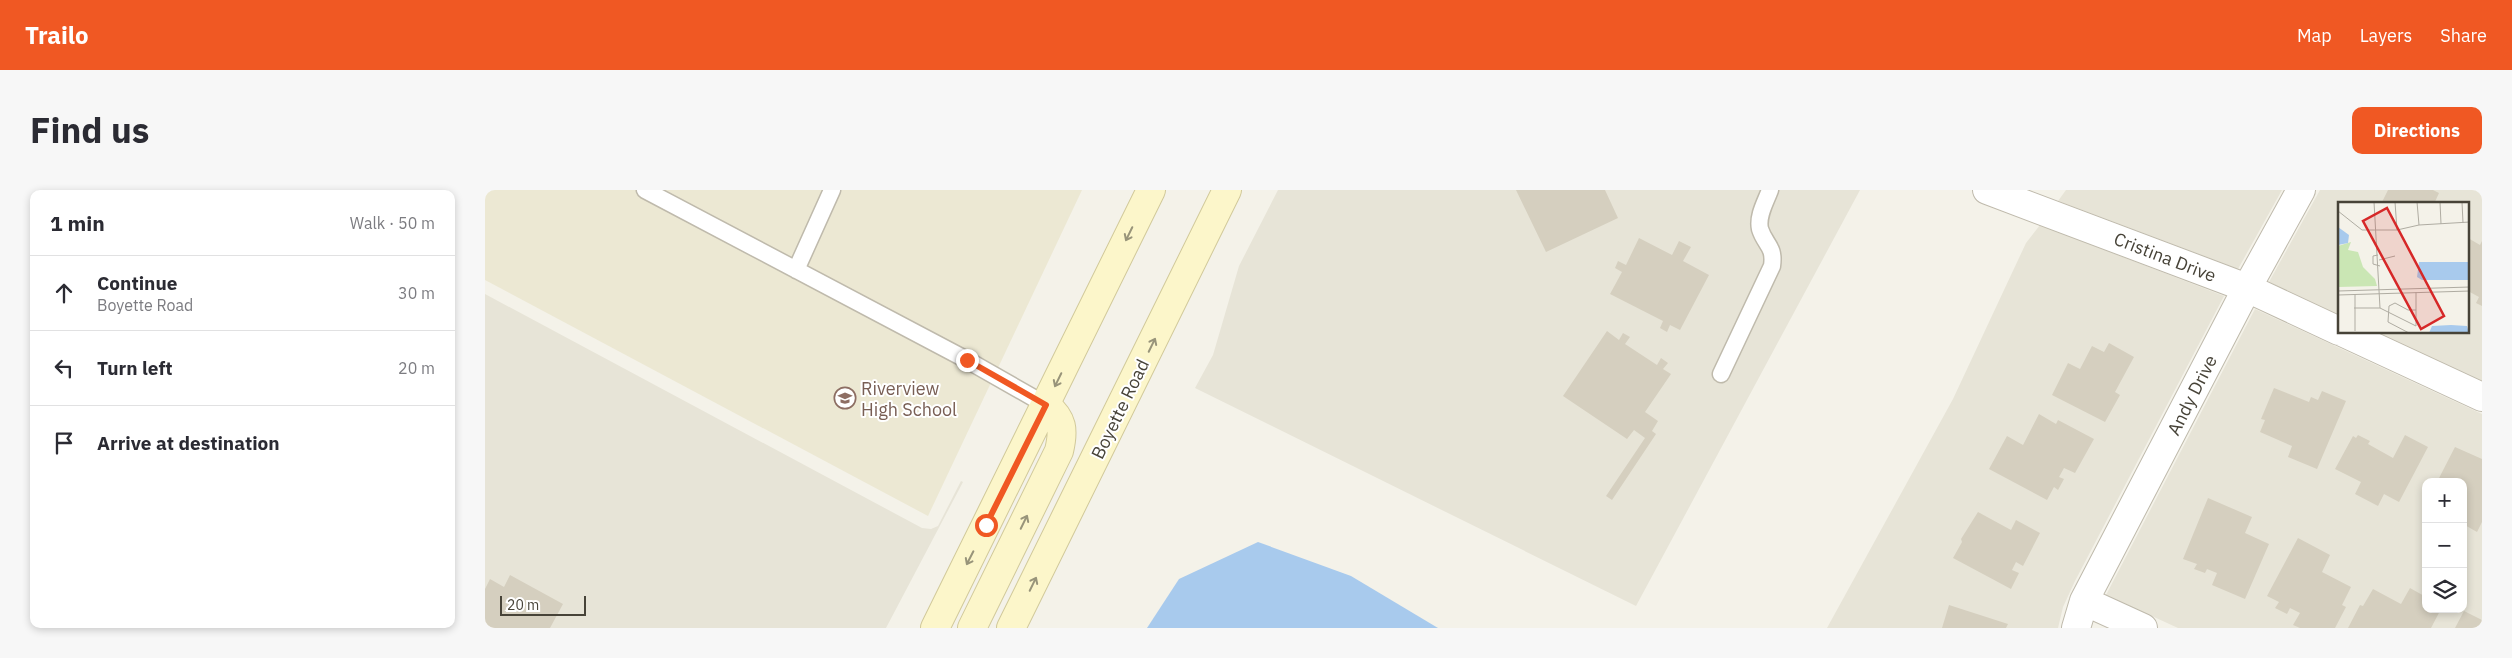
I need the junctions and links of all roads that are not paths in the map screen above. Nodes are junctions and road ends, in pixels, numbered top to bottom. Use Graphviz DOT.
graph roads {
  1 [pos="645,190"];
  2 [pos="832,190"];
  3 [pos="1151,190"];
  4 [pos="1227,190"];
  5 [pos="1770,190"];
  6 [pos="1987,190"];
  7 [pos="2301,190"];
  8 [pos="796,270"];
  9 [pos="2247,288"];
  10 [pos="2338,331"];
  11 [pos="2345,334"];
  12 [pos="1721,374"];
  13 [pos="2482,397"];
  14 [pos="1046,405"];
  15 [pos="2085,601"];
  16 [pos="935,628"];
  17 [pos="972,628"];
  18 [pos="1011,628"];
  19 [pos="2075,628"];
  20 [pos="2143,628"];
  1 -- 8 [label="lane"];
  2 -- 8 [label="lane"];
  3 -- 14 [label="main road, one-way"];
  18 -- 4 [label="main road, Boyette Road, one-way"];
  5 -- 12 [label="lane"];
  6 -- 9 [label="street, Cristina Drive"];
  7 -- 9 [label="street, Andy Drive"];
  8 -- 14 [label="lane"];
  9 -- 10 [label="street, Cristina Drive"];
  9 -- 15 [label="street, Andy Drive"];
  11 -- 13 [label="street, Cristina Drive"];
  14 -- 16 [label="main road, one-way"];
  17 -- 14 [label="main road, one-way"];
  15 -- 19 [label="street, Andy Drive"];
  15 -- 20 [label="street"];
}
